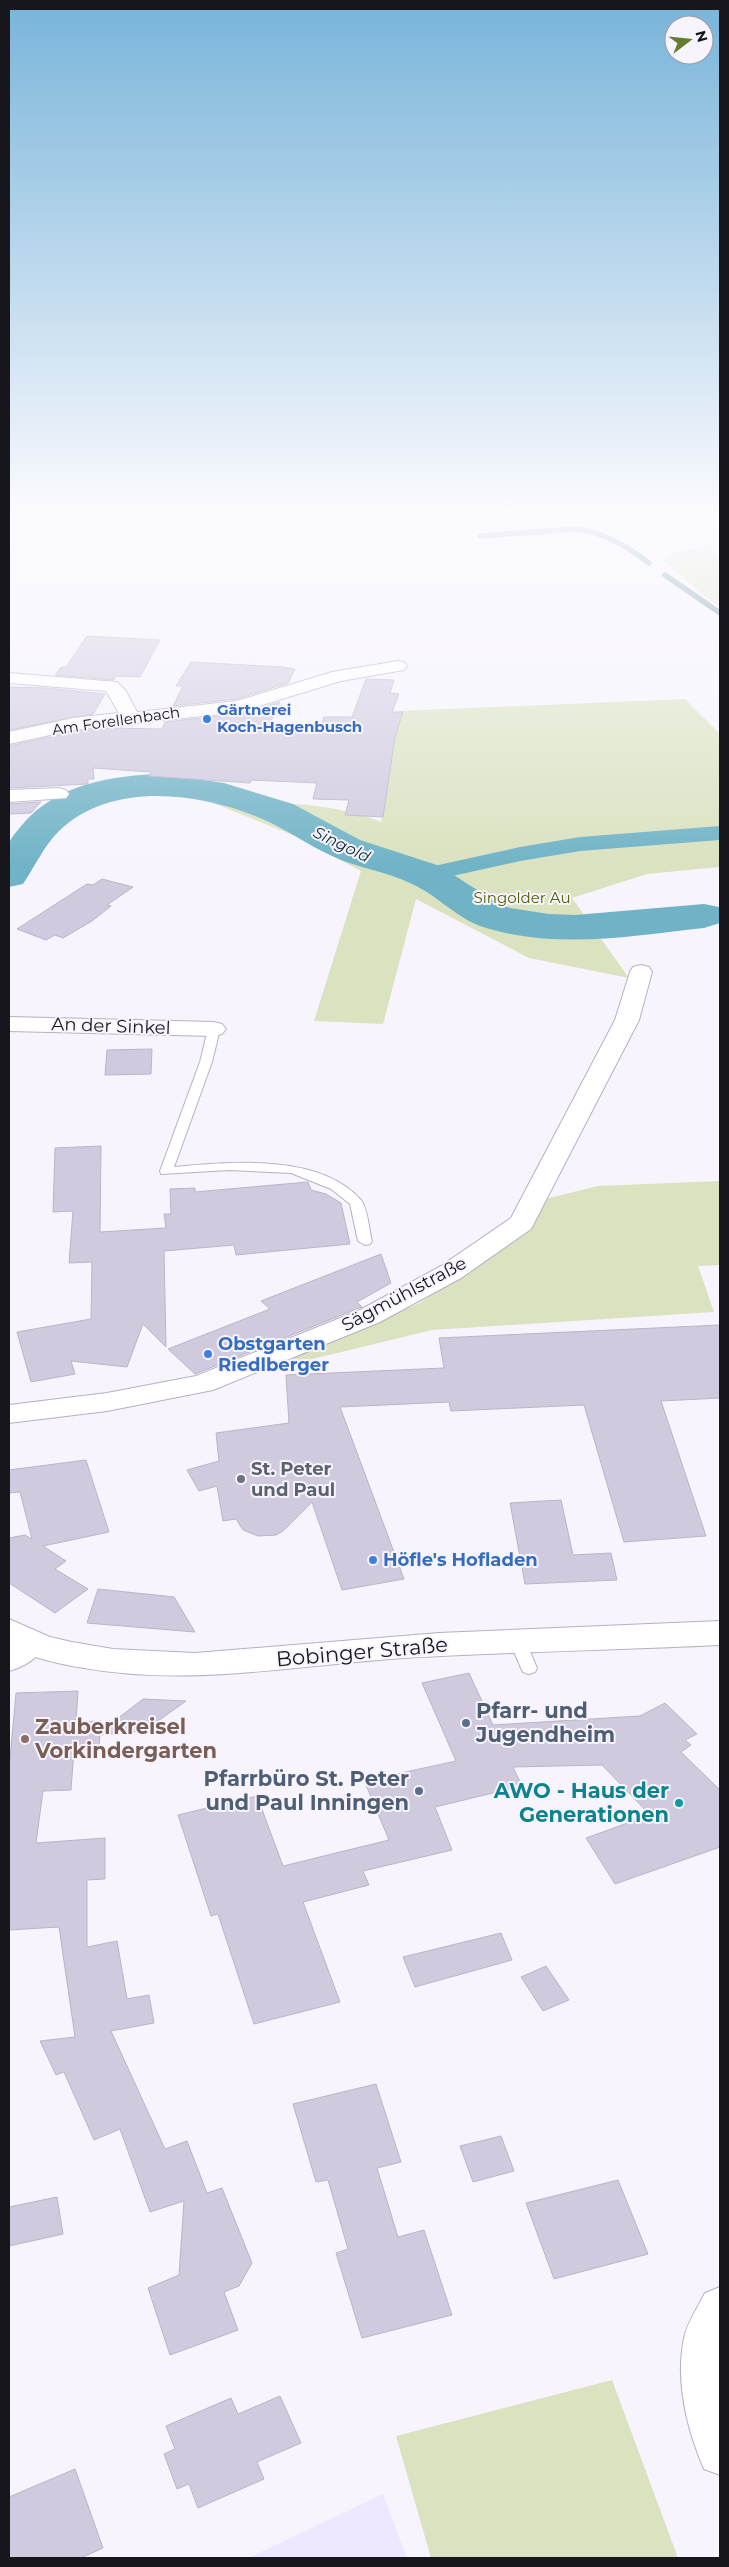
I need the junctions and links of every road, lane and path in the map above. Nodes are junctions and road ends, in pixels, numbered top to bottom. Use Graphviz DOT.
graph roads {
  1 [pos="398,666"];
  2 [pos="9,678"];
  3 [pos="130,717"];
  4 [pos="9,738"];
  5 [pos="59,794"];
  6 [pos="9,796"];
  7 [pos="641,972"];
  8 [pos="9,1024"];
  9 [pos="214,1029"];
  10 [pos="364,1241"];
  11 [pos="9,1414"];
  12 [pos="720,1633"];
  13 [pos="16,1644"];
  14 [pos="720,2307"];
  15 [pos="720,2453"];
  1 -- 3 [label="street, Am Forellenbach"];
  2 -- 3 [label="street"];
  3 -- 4 [label="street, Am Forellenbach"];
  5 -- 6 [label="street"];
  7 -- 11 [label="street, Sägmühlstraße"];
  8 -- 9 [label="street, An der Sinkel"];
  9 -- 10 [label="lane"];
  12 -- 13 [label="street, Bobinger Straße"];
  14 -- 15 [label="street"];
}
